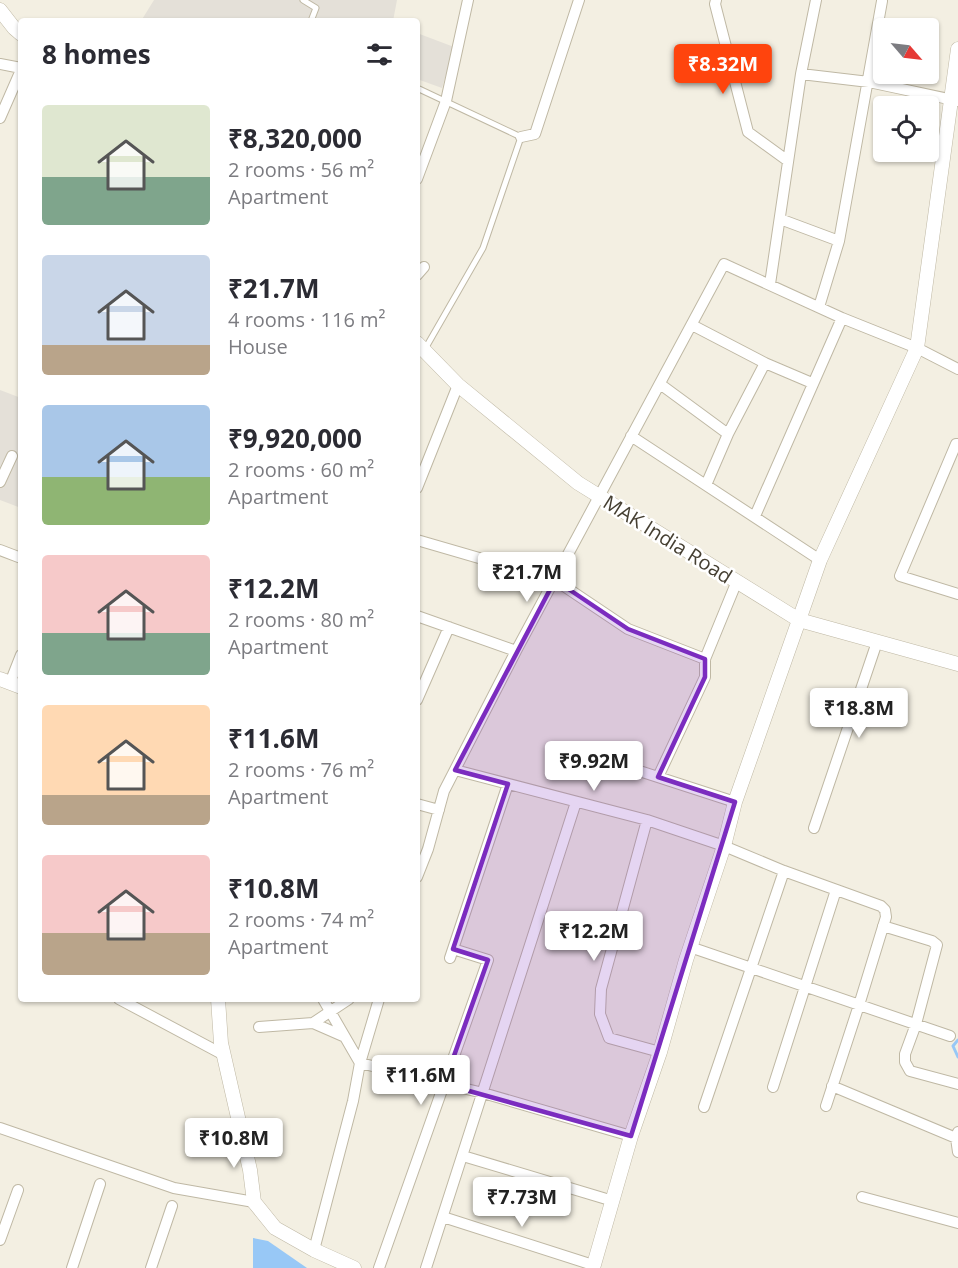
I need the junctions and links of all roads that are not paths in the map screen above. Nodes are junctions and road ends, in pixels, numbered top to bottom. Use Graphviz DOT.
graph roads {
  1 [pos="303,0"];
  2 [pos="468,0"];
  3 [pos="579,0"];
  4 [pos="716,0"];
  5 [pos="816,0"];
  6 [pos="882,1"];
  7 [pos="0,10"];
  8 [pos="312,18"];
  9 [pos="18,31"];
  10 [pos="958,49"];
  11 [pos="0,64"];
  12 [pos="18,68"];
  13 [pos="801,74"];
  14 [pos="18,76"];
  15 [pos="868,82"];
  16 [pos="420,89"];
  17 [pos="955,100"];
  18 [pos="446,102"];
  19 [pos="0,118"];
  20 [pos="521,137"];
  21 [pos="788,160"];
  22 [pos="420,171"];
  23 [pos="780,219"];
  24 [pos="839,241"];
  25 [pos="770,284"];
  26 [pos="819,307"];
  27 [pos="842,318"];
  28 [pos="692,325"];
  29 [pos="421,346"];
  30 [pos="916,348"];
  31 [pos="765,363"];
  32 [pos="958,369"];
  33 [pos="812,383"];
  34 [pos="458,384"];
  35 [pos="660,384"];
  36 [pos="728,434"];
  37 [pos="632,436"];
  38 [pos="957,442"];
  39 [pos="12,456"];
  40 [pos="422,459"];
  41 [pos="0,482"];
  42 [pos="706,485"];
  43 [pos="600,497"];
  44 [pos="755,516"];
  45 [pos="420,541"];
  46 [pos="0,550"];
  47 [pos="18,557"];
  48 [pos="820,560"];
  49 [pos="555,580"];
  50 [pos="737,581"];
  51 [pos="958,594"];
  52 [pos="420,617"];
  53 [pos="799,620"];
  54 [pos="449,627"];
  55 [pos="877,642"];
  56 [pos="516,651"];
  57 [pos="705,659"];
  58 [pos="18,663"];
  59 [pos="958,664"];
  60 [pos="10,683"];
  61 [pos="420,693"];
  62 [pos="624,766"];
  63 [pos="455,770"];
  64 [pos="658,777"];
  65 [pos="508,784"];
  66 [pos="576,802"];
  67 [pos="735,802"];
  68 [pos="420,805"];
  69 [pos="439,810"];
  70 [pos="647,820"];
  71 [pos="814,828"];
  72 [pos="724,846"];
  73 [pos="420,869"];
  74 [pos="784,871"];
  75 [pos="836,890"];
  76 [pos="883,926"];
  77 [pos="690,947"];
  78 [pos="752,968"];
  79 [pos="806,987"];
  80 [pos="125,1002"];
  81 [pos="218,1002"];
  82 [pos="325,1002"];
  83 [pos="344,1002"];
  84 [pos="378,1002"];
  85 [pos="859,1005"];
  86 [pos="330,1011"];
  87 [pos="313,1023"];
  88 [pos="916,1024"];
  89 [pos="259,1027"];
  90 [pos="950,1036"];
  91 [pos="345,1037"];
  92 [pos="660,1052"];
  93 [pos="224,1055"];
  94 [pos="360,1063"];
  95 [pos="444,1084"];
  96 [pos="958,1084"];
  97 [pos="832,1086"];
  98 [pos="773,1087"];
  99 [pos="483,1093"];
  100 [pos="826,1106"];
  101 [pos="704,1107"];
  102 [pos="0,1128"];
  103 [pos="957,1135"];
  104 [pos="631,1136"];
  105 [pos="958,1152"];
  106 [pos="463,1156"];
  107 [pos="100,1184"];
  108 [pos="18,1191"];
  109 [pos="862,1197"];
  110 [pos="613,1201"];
  111 [pos="254,1202"];
  112 [pos="172,1206"];
  113 [pos="443,1218"];
  114 [pos="958,1223"];
  115 [pos="0,1240"];
  116 [pos="314,1250"];
  117 [pos="593,1266"];
  118 [pos="72,1268"];
  119 [pos="151,1268"];
  120 [pos="354,1268"];
  121 [pos="380,1268"];
  122 [pos="426,1268"];
  1 -- 8 [label="lane"];
  2 -- 18 [label="street"];
  3 -- 20 [label="street"];
  4 -- 21 [label="street"];
  5 -- 13 [label="street"];
  6 -- 15 [label="street"];
  7 -- 9 [label="street"];
  10 -- 17 [label="street"];
  11 -- 12 [label="street"];
  13 -- 15 [label="street"];
  13 -- 21 [label="street"];
  14 -- 19 [label="street"];
  15 -- 17 [label="street"];
  15 -- 24 [label="street"];
  16 -- 18 [label="lane"];
  17 -- 30 [label="street"];
  18 -- 20 [label="lane"];
  18 -- 22 [label="street"];
  20 -- 29 [label="lane"];
  21 -- 23 [label="street"];
  23 -- 24 [label="street"];
  23 -- 25 [label="street"];
  24 -- 26 [label="street"];
  25 -- 26 [label="street"];
  25 -- 28 [label="street"];
  26 -- 27 [label="street"];
  27 -- 30 [label="street"];
  27 -- 33 [label="street"];
  28 -- 31 [label="street"];
  28 -- 35 [label="street"];
  29 -- 34 [label="street, MAK India Road"];
  30 -- 32 [label="street"];
  30 -- 48 [label="street"];
  31 -- 33 [label="street"];
  31 -- 36 [label="street"];
  33 -- 44 [label="street"];
  34 -- 40 [label="street"];
  34 -- 43 [label="street, MAK India Road"];
  35 -- 36 [label="street"];
  35 -- 37 [label="street"];
  36 -- 42 [label="street"];
  37 -- 42 [label="street"];
  37 -- 43 [label="street"];
  38 -- 51 [label="street"];
  39 -- 41 [label="street"];
  42 -- 44 [label="street"];
  43 -- 49 [label="street"];
  43 -- 50 [label="street, MAK India Road"];
  44 -- 48 [label="street"];
  45 -- 49 [label="street"];
  46 -- 47 [label="street"];
  48 -- 53 [label="street"];
  49 -- 56 [label="street"];
  49 -- 57 [label="street"];
  50 -- 53 [label="street, MAK India Road"];
  50 -- 57 [label="street"];
  52 -- 54 [label="street"];
  53 -- 55 [label="street, MAK India Road"];
  53 -- 67 [label="street"];
  54 -- 56 [label="street"];
  54 -- 61 [label="street"];
  55 -- 59 [label="street, MAK India Road"];
  55 -- 71 [label="street"];
  56 -- 63 [label="street"];
  57 -- 64 [label="street"];
  58 -- 60 [label="street"];
  62 -- 64 [label="street"];
  63 -- 65 [label="street"];
  63 -- 69 [label="street"];
  64 -- 67 [label="street"];
  65 -- 66 [label="street"];
  65 -- 95 [label="street"];
  66 -- 70 [label="street"];
  66 -- 99 [label="street"];
  67 -- 72 [label="street"];
  68 -- 69 [label="street"];
  69 -- 73 [label="street"];
  70 -- 72 [label="street"];
  70 -- 92 [label="street"];
  72 -- 74 [label="street"];
  72 -- 77 [label="street"];
  74 -- 75 [label="street"];
  74 -- 78 [label="street"];
  75 -- 76 [label="street"];
  75 -- 79 [label="street"];
  76 -- 85 [label="street"];
  76 -- 88 [label="street"];
  77 -- 78 [label="street"];
  77 -- 92 [label="street"];
  78 -- 79 [label="street"];
  78 -- 101 [label="street"];
  79 -- 85 [label="street"];
  79 -- 98 [label="street"];
  80 -- 93 [label="street"];
  81 -- 93 [label="street"];
  82 -- 86 [label="street"];
  83 -- 86 [label="street"];
  84 -- 94 [label="street"];
  85 -- 88 [label="street"];
  85 -- 97 [label="street"];
  86 -- 87 [label="street"];
  86 -- 91 [label="street"];
  87 -- 89 [label="street"];
  87 -- 91 [label="street"];
  88 -- 90 [label="street"];
  88 -- 96 [label="street"];
  91 -- 94 [label="street"];
  92 -- 104 [label="street"];
  93 -- 111 [label="street"];
  94 -- 95 [label="street"];
  94 -- 116 [label="street"];
  95 -- 99 [label="street"];
  95 -- 121 [label="street"];
  97 -- 100 [label="street"];
  97 -- 103 [label="street"];
  99 -- 104 [label="street"];
  99 -- 106 [label="street"];
  102 -- 111 [label="street"];
  103 -- 105 [label="street"];
  104 -- 110 [label="street"];
  106 -- 110 [label="street"];
  106 -- 113 [label="street"];
  107 -- 118 [label="street"];
  108 -- 115 [label="street"];
  109 -- 114 [label="street"];
  110 -- 117 [label="street"];
  111 -- 116 [label="street"];
  112 -- 119 [label="street"];
  113 -- 117 [label="street"];
  113 -- 122 [label="street"];
  116 -- 120 [label="street"];
}
